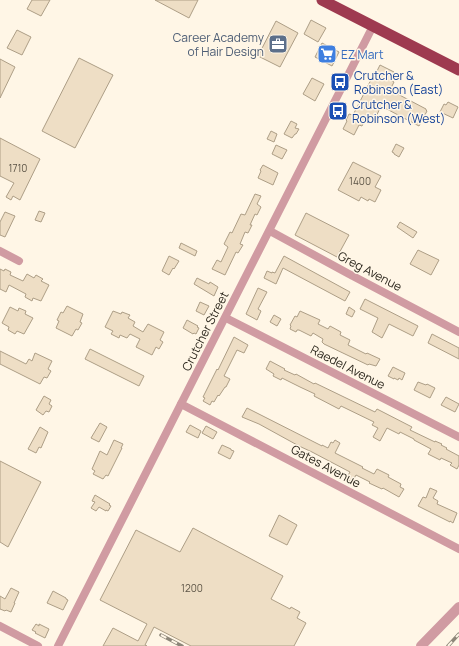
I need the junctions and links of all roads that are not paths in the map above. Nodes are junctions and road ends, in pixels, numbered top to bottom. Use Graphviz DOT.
graph roads {
  1 [pos="322,0"];
  2 [pos="373,26"];
  3 [pos="459,70"];
  4 [pos="270,231"];
  5 [pos="0,251"];
  6 [pos="19,261"];
  7 [pos="226,318"];
  8 [pos="459,332"];
  9 [pos="181,404"];
  10 [pos="459,437"];
  11 [pos="459,548"];
  12 [pos="459,607"];
  13 [pos="0,626"];
  14 [pos="38,646"];
  15 [pos="58,646"];
  16 [pos="421,646"];
  1 -- 2 [label="highway"];
  2 -- 3 [label="highway"];
  2 -- 4 [label="street, Crutcher Street"];
  4 -- 7 [label="street, Crutcher Street"];
  4 -- 8 [label="street, Greg Avenue"];
  5 -- 6 [label="street"];
  7 -- 9 [label="street, Crutcher Street"];
  7 -- 10 [label="street, Raedel Avenue"];
  9 -- 11 [label="street, Gates Avenue"];
  9 -- 15 [label="street, Crutcher Street"];
  12 -- 16 [label="street"];
  13 -- 14 [label="street"];
}
